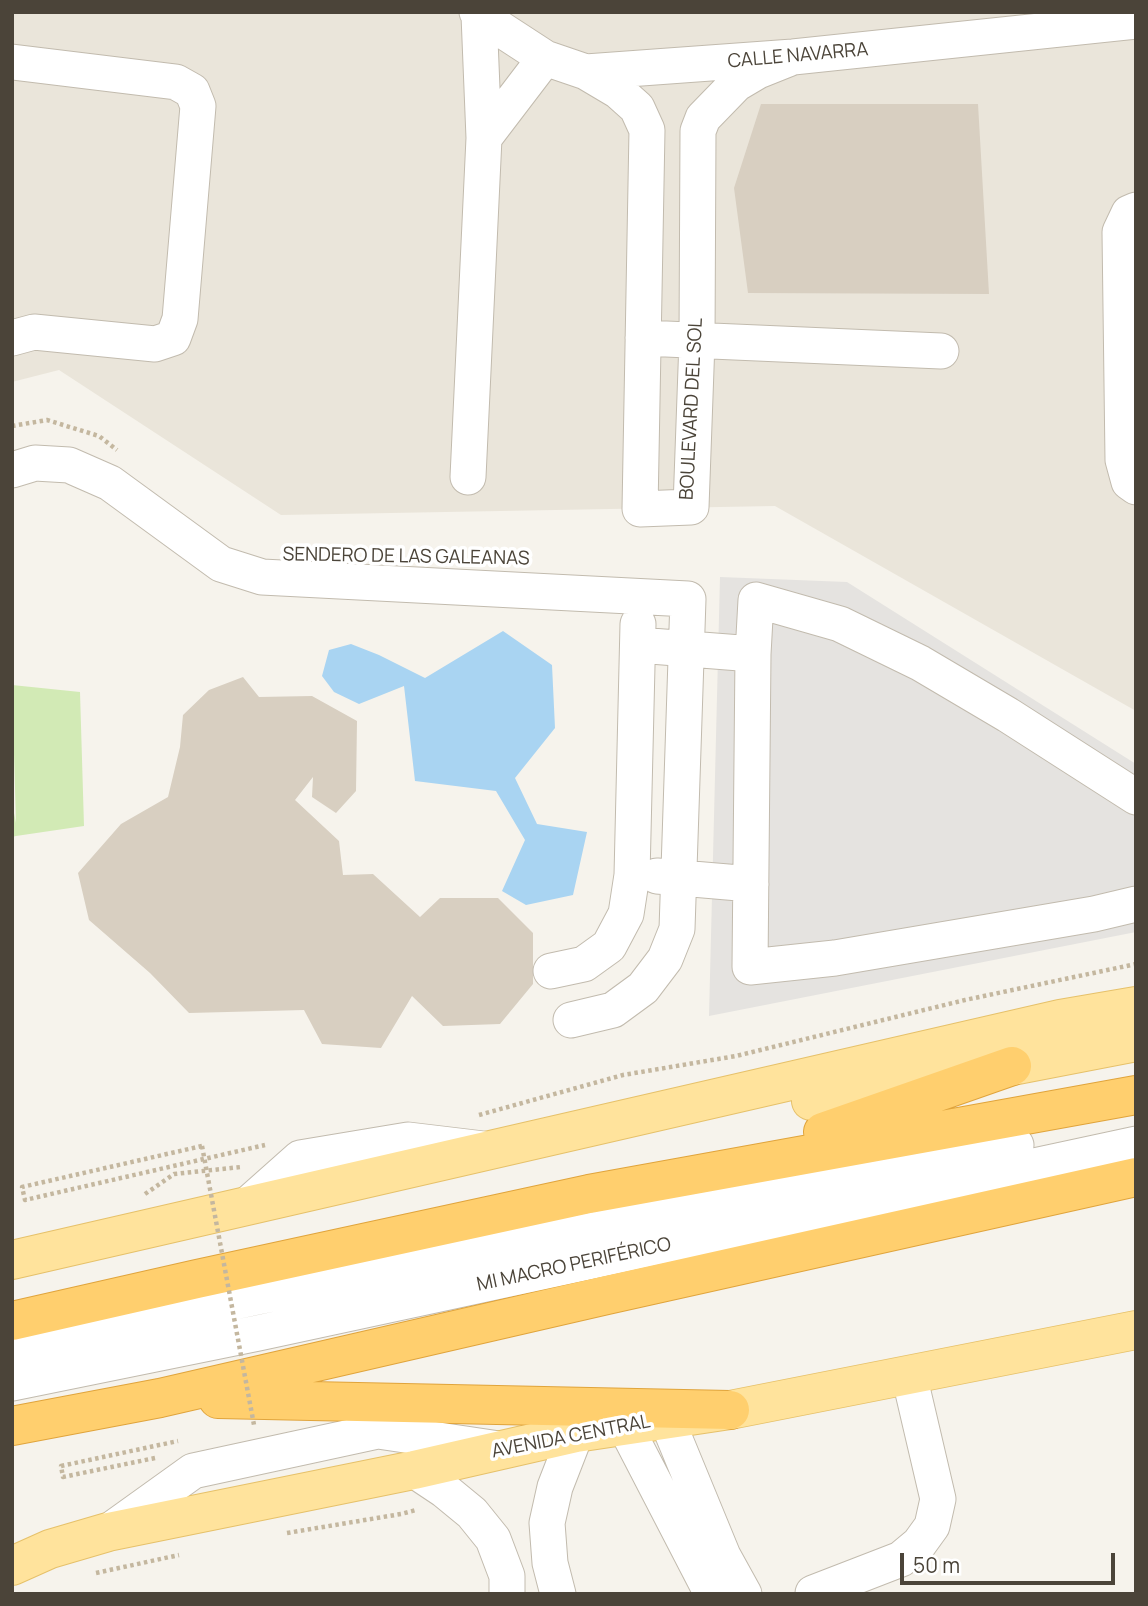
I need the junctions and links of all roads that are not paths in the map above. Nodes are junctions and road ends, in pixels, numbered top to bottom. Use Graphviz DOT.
graph roads {
  1 [pos="478,14"];
  2 [pos="1136,22"];
  3 [pos="793,57"];
  4 [pos="545,58"];
  5 [pos="12,62"];
  6 [pos="586,72"];
  7 [pos="484,138"];
  8 [pos="1136,210"];
  9 [pos="12,338"];
  10 [pos="643,338"];
  11 [pos="697,341"];
  12 [pos="941,351"];
  13 [pos="12,470"];
  14 [pos="468,477"];
  15 [pos="1136,487"];
  16 [pos="639,596"];
  17 [pos="638,645"];
  18 [pos="687,650"];
  19 [pos="753,654"];
  20 [pos="1136,797"];
  21 [pos="632,875"];
  22 [pos="679,878"];
  23 [pos="751,884"];
  24 [pos="1136,904"];
  25 [pos="551,971"];
  26 [pos="1136,1006"];
  27 [pos="571,1020"];
  28 [pos="1136,1042"];
  29 [pos="1012,1066"];
  30 [pos="1136,1095"];
  31 [pos="1136,1121"];
  32 [pos="481,1133"];
  33 [pos="1136,1143"];
  34 [pos="1136,1177"];
  35 [pos="589,1194"];
  36 [pos="12,1260"];
  37 [pos="12,1321"];
  38 [pos="1136,1330"];
  39 [pos="12,1350"];
  40 [pos="909,1375"];
  41 [pos="12,1383"];
  42 [pos="160,1398"];
  43 [pos="730,1410"];
  44 [pos="667,1420"];
  45 [pos="12,1426"];
  46 [pos="625,1426"];
  47 [pos="576,1433"];
  48 [pos="503,1449"];
  49 [pos="414,1470"];
  50 [pos="108,1532"];
  51 [pos="12,1566"];
  52 [pos="554,1578"];
  53 [pos="507,1585"];
  54 [pos="813,1593"];
  55 [pos="712,1594"];
  56 [pos="744,1594"];
  1 -- 4 [label="street, CALLE NAVARRA"];
  1 -- 7 [label="street"];
  2 -- 3 [label="street, CALLE NAVARRA"];
  3 -- 6 [label="street, CALLE NAVARRA"];
  3 -- 11 [label="street, BOULEVARD DEL SOL"];
  4 -- 6 [label="street, CALLE NAVARRA"];
  4 -- 7 [label="street"];
  5 -- 9 [label="street"];
  6 -- 10 [label="street, BOULEVARD DEL SOL"];
  7 -- 14 [label="street"];
  8 -- 15 [label="street"];
  10 -- 11 [label="street"];
  10 -- 11 [label="street, BOULEVARD DEL SOL"];
  11 -- 12 [label="street"];
  13 -- 16 [label="street, SENDERO DE LAS GALEANAS"];
  16 -- 17 [label="street"];
  16 -- 18 [label="street, SENDERO DE LAS GALEANAS"];
  17 -- 18 [label="street"];
  17 -- 21 [label="street"];
  18 -- 19 [label="street"];
  18 -- 22 [label="street"];
  19 -- 20 [label="street"];
  19 -- 23 [label="street"];
  21 -- 22 [label="street"];
  21 -- 25 [label="street"];
  22 -- 23 [label="street"];
  22 -- 27 [label="street"];
  23 -- 24 [label="street"];
  26 -- 32 [label="main road"];
  28 -- 29 [label="main road"];
  29 -- 32 [label="main road"];
  29 -- 35 [label="highway"];
  30 -- 35 [label="highway"];
  31 -- 39 [label="street, MI MACRO PERIFÉRICO"];
  32 -- 36 [label="main road"];
  33 -- 41 [label="street, MI MACRO PERIFÉRICO"];
  34 -- 42 [label="highway"];
  35 -- 37 [label="highway"];
  38 -- 40 [label="main road, AVENIDA CENTRAL"];
  40 -- 43 [label="main road, AVENIDA CENTRAL"];
  40 -- 54 [label="street"];
  42 -- 43 [label="highway"];
  42 -- 45 [label="highway"];
  43 -- 44 [label="main road, AVENIDA CENTRAL"];
  44 -- 46 [label="main road, AVENIDA CENTRAL"];
  44 -- 56 [label="street"];
  46 -- 47 [label="main road, AVENIDA CENTRAL"];
  46 -- 55 [label="street"];
  47 -- 48 [label="main road, AVENIDA CENTRAL"];
  47 -- 52 [label="street"];
  48 -- 49 [label="main road, AVENIDA CENTRAL"];
  48 -- 50 [label="street"];
  49 -- 50 [label="main road, AVENIDA CENTRAL"];
  49 -- 53 [label="street"];
  50 -- 51 [label="main road, AVENIDA CENTRAL"];
  52 -- 53 [label="street"];
}
